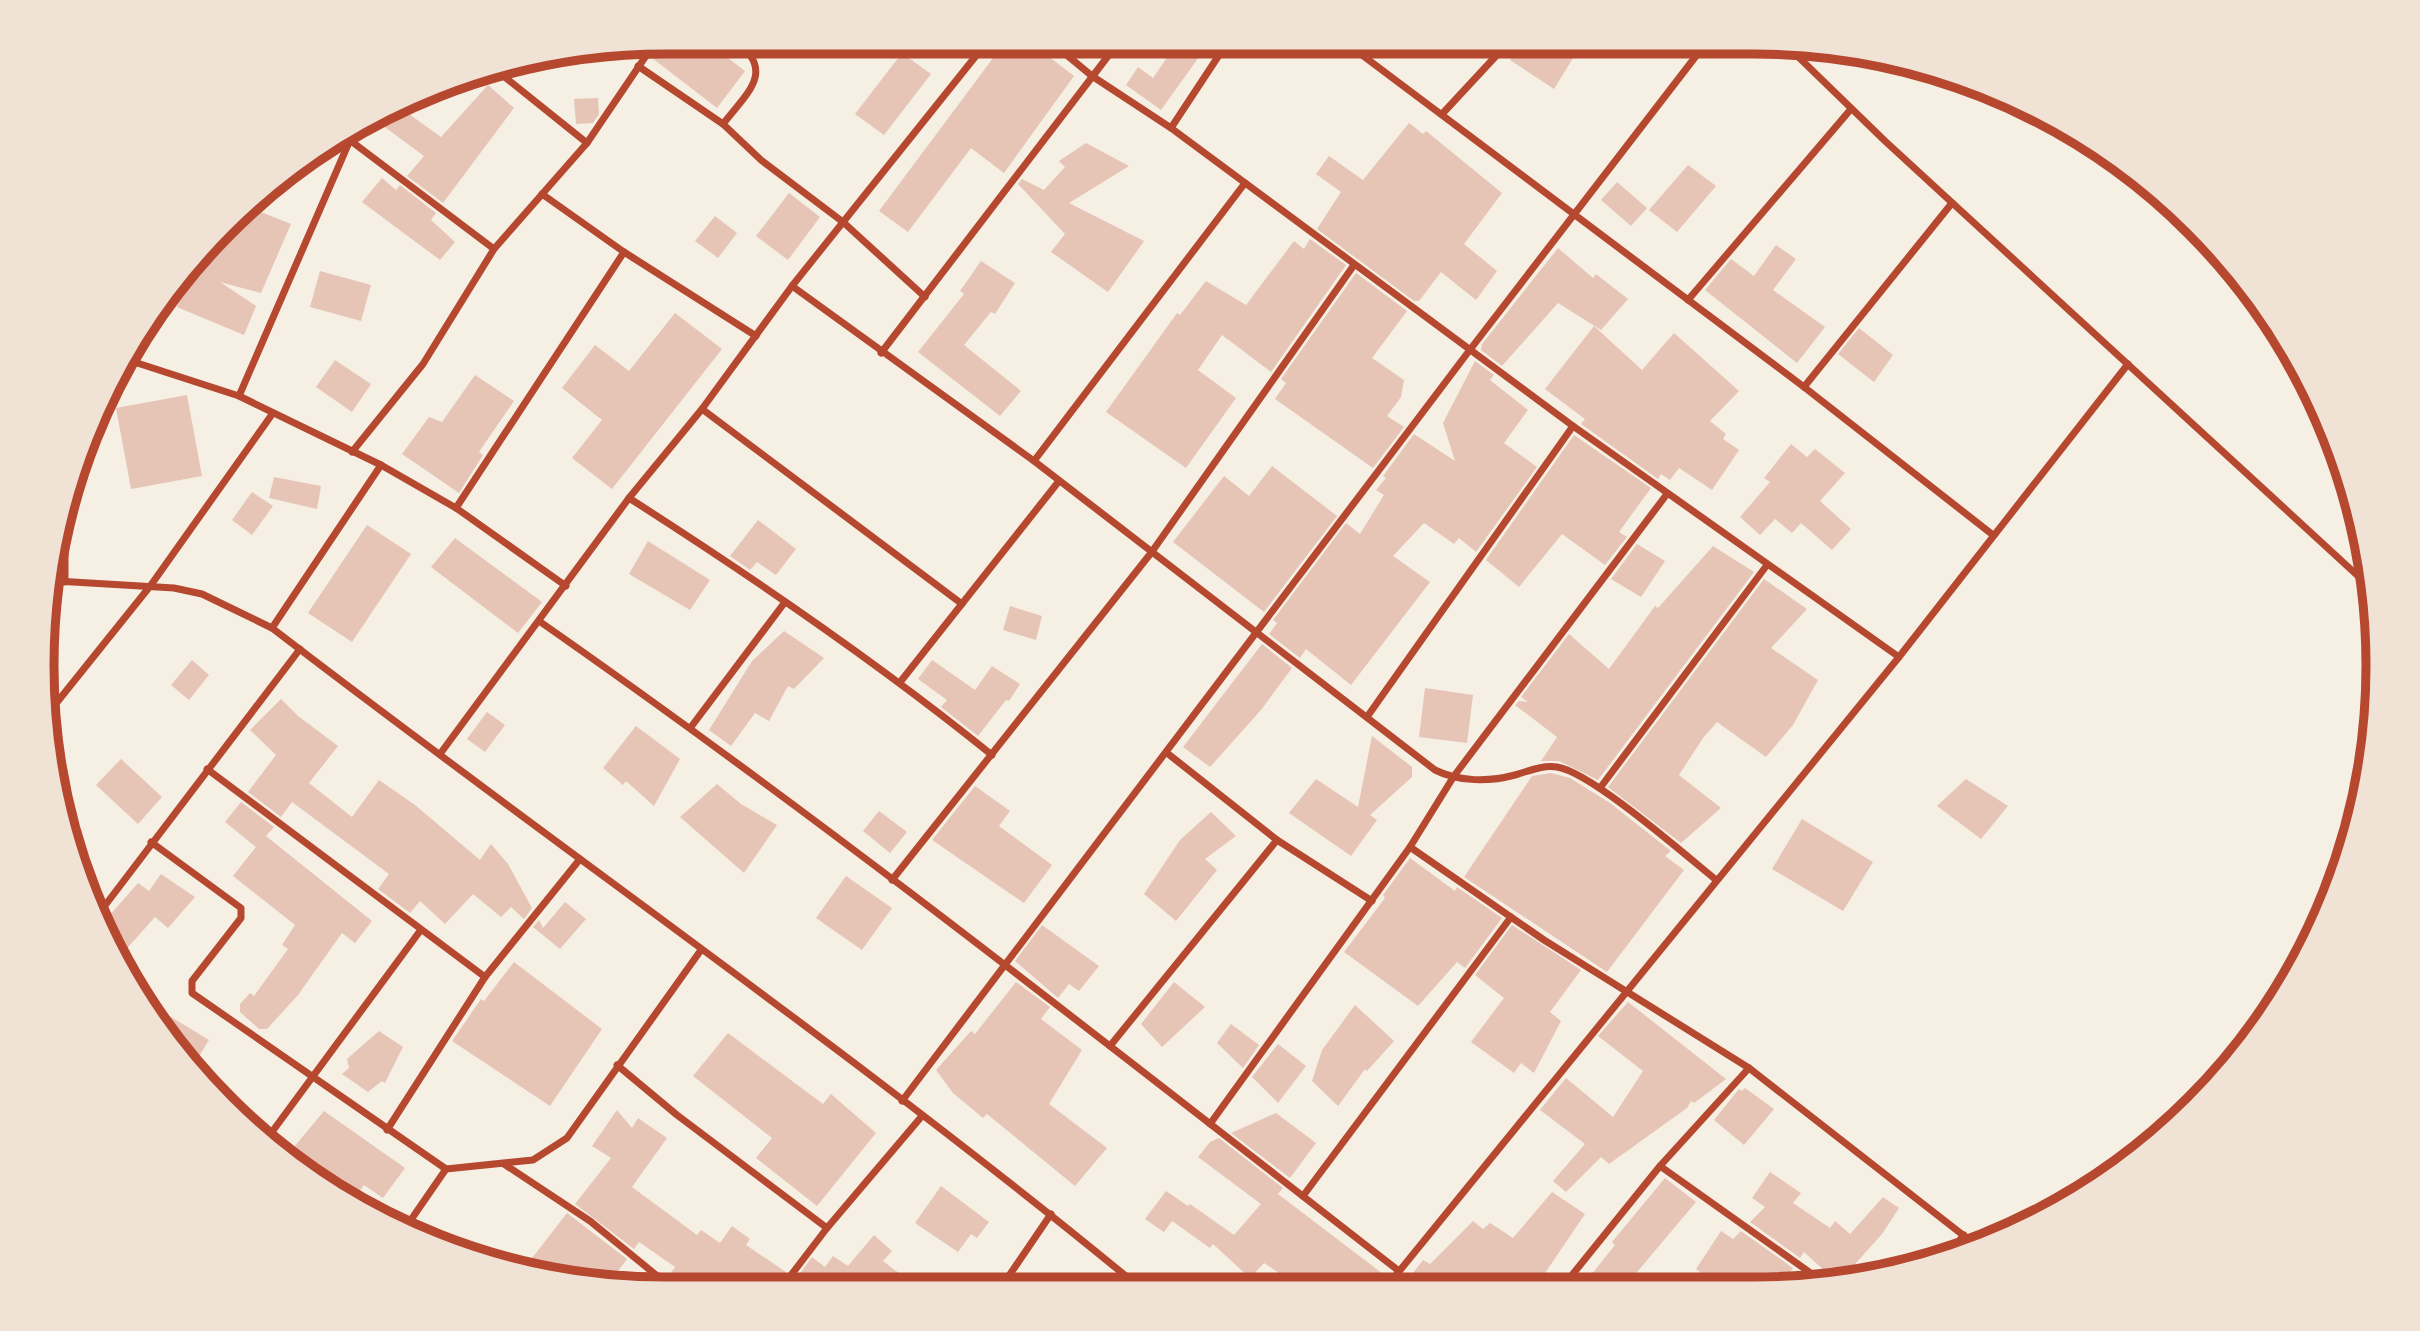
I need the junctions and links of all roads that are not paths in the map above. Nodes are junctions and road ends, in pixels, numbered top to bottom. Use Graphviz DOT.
graph roads {
  1 [pos="752,54"];
  2 [pos="977,54"];
  3 [pos="1065,54"];
  4 [pos="1109,54"];
  5 [pos="1220,54"];
  6 [pos="1361,54"];
  7 [pos="1498,54"];
  8 [pos="1698,54"];
  9 [pos="646,55"];
  10 [pos="1797,56"];
  11 [pos="638,66"];
  12 [pos="504,76"];
  13 [pos="1092,76"];
  14 [pos="1851,109"];
  15 [pos="1443,113"];
  16 [pos="723,124"];
  17 [pos="1171,128"];
  18 [pos="352,141"];
  19 [pos="587,143"];
  20 [pos="347,144"];
  21 [pos="1245,183"];
  22 [pos="542,194"];
  23 [pos="1952,203"];
  24 [pos="1577,215"];
  25 [pos="844,222"];
  26 [pos="494,249"];
  27 [pos="624,252"];
  28 [pos="1354,265"];
  29 [pos="792,286"];
  30 [pos="925,297"];
  31 [pos="1688,300"];
  32 [pos="756,336"];
  33 [pos="1469,351"];
  34 [pos="881,353"];
  35 [pos="135,362"];
  36 [pos="2128,364"];
  37 [pos="1804,387"];
  38 [pos="239,396"];
  39 [pos="702,409"];
  40 [pos="273,413"];
  41 [pos="1573,426"];
  42 [pos="352,452"];
  43 [pos="1034,461"];
  44 [pos="381,465"];
  45 [pos="1059,481"];
  46 [pos="1667,494"];
  47 [pos="629,498"];
  48 [pos="456,509"];
  49 [pos="1993,535"];
  50 [pos="65,552"];
  51 [pos="1151,553"];
  52 [pos="1767,565"];
  53 [pos="2359,577"];
  54 [pos="60,581"];
  55 [pos="65,582"];
  56 [pos="150,585"];
  57 [pos="566,586"];
  58 [pos="785,602"];
  59 [pos="962,604"];
  60 [pos="539,621"];
  61 [pos="272,628"];
  62 [pos="1259,632"];
  63 [pos="300,649"];
  64 [pos="1899,657"];
  65 [pos="901,681"];
  66 [pos="56,704"];
  67 [pos="1367,717"];
  68 [pos="691,727"];
  69 [pos="1167,753"];
  70 [pos="440,754"];
  71 [pos="992,755"];
  72 [pos="207,769"];
  73 [pos="1454,776"];
  74 [pos="1600,789"];
  75 [pos="1277,840"];
  76 [pos="150,842"];
  77 [pos="1410,846"];
  78 [pos="580,859"];
  79 [pos="1715,879"];
  80 [pos="892,880"];
  81 [pos="1371,901"];
  82 [pos="104,906"];
  83 [pos="1511,917"];
  84 [pos="420,931"];
  85 [pos="701,950"];
  86 [pos="1004,964"];
  87 [pos="485,977"];
  88 [pos="1629,992"];
  89 [pos="1110,1046"];
  90 [pos="617,1065"];
  91 [pos="1749,1068"];
  92 [pos="312,1079"];
  93 [pos="902,1101"];
  94 [pos="922,1116"];
  95 [pos="1210,1124"];
  96 [pos="387,1130"];
  97 [pos="272,1133"];
  98 [pos="504,1164"];
  99 [pos="1660,1166"];
  100 [pos="446,1169"];
  101 [pos="1303,1196"];
  102 [pos="1051,1214"];
  103 [pos="411,1221"];
  104 [pos="827,1228"];
  105 [pos="1964,1235"];
  106 [pos="1967,1238"];
  107 [pos="1959,1241"];
  108 [pos="1399,1271"];
  109 [pos="1811,1274"];
  110 [pos="659,1277"];
  111 [pos="790,1277"];
  112 [pos="1008,1277"];
  113 [pos="1127,1277"];
  114 [pos="1394,1277"];
  115 [pos="1570,1277"];
  1 -- 16 [label="street"];
  2 -- 25 [label="street"];
  3 -- 13 [label="street"];
  4 -- 13 [label="street"];
  5 -- 17 [label="street"];
  6 -- 15 [label="street"];
  7 -- 15 [label="street"];
  8 -- 24 [label="street"];
  9 -- 11 [label="street"];
  10 -- 14 [label="street"];
  11 -- 16 [label="street"];
  11 -- 19 [label="street"];
  12 -- 19 [label="street"];
  13 -- 17 [label="street"];
  13 -- 30 [label="street"];
  14 -- 23 [label="street"];
  14 -- 31 [label="street"];
  15 -- 24 [label="street"];
  16 -- 25 [label="street"];
  17 -- 21 [label="street"];
  18 -- 26 [label="street"];
  19 -- 22 [label="street"];
  20 -- 38 [label="street"];
  21 -- 28 [label="street"];
  21 -- 43 [label="street"];
  22 -- 26 [label="street"];
  22 -- 27 [label="street"];
  23 -- 36 [label="street"];
  23 -- 37 [label="street"];
  24 -- 31 [label="street"];
  24 -- 33 [label="street"];
  25 -- 29 [label="street"];
  25 -- 30 [label="street"];
  26 -- 42 [label="street"];
  27 -- 32 [label="street"];
  27 -- 48 [label="street"];
  28 -- 33 [label="street"];
  28 -- 51 [label="street"];
  29 -- 32 [label="street"];
  29 -- 34 [label="street"];
  30 -- 34 [label="street"];
  31 -- 37 [label="street"];
  32 -- 39 [label="street"];
  33 -- 41 [label="street"];
  33 -- 62 [label="street"];
  34 -- 43 [label="street"];
  35 -- 38 [label="street"];
  36 -- 49 [label="street"];
  36 -- 53 [label="street"];
  37 -- 49 [label="street"];
  38 -- 40 [label="street"];
  39 -- 47 [label="street"];
  39 -- 59 [label="street"];
  40 -- 42 [label="street"];
  40 -- 56 [label="street"];
  41 -- 46 [label="street"];
  41 -- 67 [label="street"];
  42 -- 44 [label="street"];
  43 -- 45 [label="street"];
  44 -- 48 [label="street"];
  44 -- 61 [label="street"];
  45 -- 51 [label="street"];
  45 -- 59 [label="street"];
  46 -- 52 [label="street"];
  46 -- 73 [label="street"];
  47 -- 57 [label="street"];
  47 -- 58 [label="street"];
  48 -- 57 [label="street"];
  49 -- 64 [label="street"];
  50 -- 55 [label="street"];
  51 -- 62 [label="street"];
  51 -- 71 [label="street"];
  52 -- 64 [label="street"];
  52 -- 74 [label="street"];
  54 -- 55 [label="street"];
  55 -- 56 [label="street"];
  56 -- 61 [label="street"];
  56 -- 66 [label="street"];
  57 -- 60 [label="street"];
  58 -- 65 [label="street"];
  58 -- 68 [label="street"];
  59 -- 65 [label="street"];
  60 -- 68 [label="street"];
  60 -- 70 [label="street"];
  61 -- 63 [label="street"];
  62 -- 67 [label="street"];
  62 -- 69 [label="street"];
  63 -- 70 [label="street"];
  63 -- 72 [label="street"];
  64 -- 79 [label="street"];
  65 -- 71 [label="street"];
  67 -- 73 [label="street"];
  68 -- 80 [label="street"];
  69 -- 75 [label="street"];
  69 -- 86 [label="street"];
  70 -- 78 [label="street"];
  71 -- 80 [label="street"];
  72 -- 76 [label="street"];
  72 -- 84 [label="street"];
  73 -- 74 [label="street"];
  73 -- 77 [label="street"];
  74 -- 79 [label="street"];
  75 -- 81 [label="street"];
  75 -- 89 [label="street"];
  76 -- 82 [label="street"];
  76 -- 92 [label="street"];
  77 -- 81 [label="street"];
  77 -- 83 [label="street"];
  78 -- 85 [label="street"];
  78 -- 87 [label="street"];
  79 -- 88 [label="street"];
  80 -- 86 [label="street"];
  81 -- 95 [label="street"];
  83 -- 88 [label="street"];
  83 -- 101 [label="street"];
  84 -- 87 [label="street"];
  84 -- 92 [label="street"];
  85 -- 90 [label="street"];
  85 -- 93 [label="street"];
  86 -- 89 [label="street"];
  86 -- 93 [label="street"];
  87 -- 96 [label="street"];
  88 -- 91 [label="street"];
  88 -- 108 [label="street"];
  89 -- 95 [label="street"];
  90 -- 98 [label="street"];
  90 -- 104 [label="street"];
  91 -- 99 [label="street"];
  91 -- 105 [label="street"];
  92 -- 96 [label="street"];
  92 -- 97 [label="street"];
  93 -- 94 [label="street"];
  94 -- 102 [label="street"];
  94 -- 104 [label="street"];
  95 -- 101 [label="street"];
  96 -- 100 [label="street"];
  98 -- 100 [label="street"];
  98 -- 110 [label="street"];
  99 -- 109 [label="street"];
  99 -- 115 [label="street"];
  100 -- 103 [label="street"];
  101 -- 108 [label="street"];
  102 -- 112 [label="street"];
  102 -- 113 [label="street"];
  104 -- 111 [label="street"];
  105 -- 106 [label="street"];
  105 -- 107 [label="street"];
  108 -- 114 [label="street"];
}
